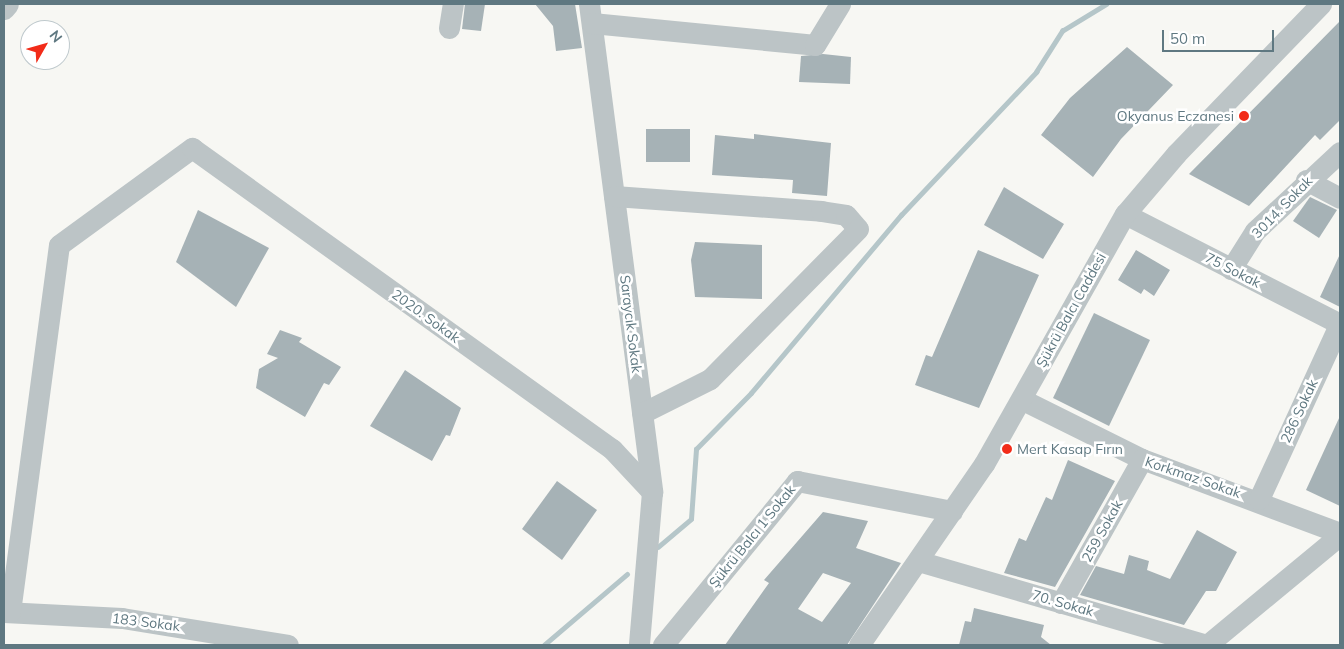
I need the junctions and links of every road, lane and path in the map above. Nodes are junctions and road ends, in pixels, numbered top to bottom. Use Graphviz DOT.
graph roads {
  1 [pos="8,4"];
  2 [pos="453,4"];
  3 [pos="840,4"];
  4 [pos="1321,4"];
  5 [pos="4,9"];
  6 [pos="591,13"];
  7 [pos="449,28"];
  8 [pos="1340,152"];
  9 [pos="1306,180"];
  10 [pos="614,196"];
  11 [pos="1340,198"];
  12 [pos="1125,214"];
  13 [pos="1231,269"];
  14 [pos="1340,324"];
  15 [pos="1023,400"];
  16 [pos="642,413"];
  17 [pos="1142,459"];
  18 [pos="652,492"];
  19 [pos="1258,499"];
  20 [pos="952,511"];
  21 [pos="1340,534"];
  22 [pos="918,561"];
  23 [pos="1061,603"];
  24 [pos="7,612"];
  25 [pos="288,645"];
  26 [pos="639,645"];
  27 [pos="663,645"];
  28 [pos="859,645"];
  29 [pos="1207,645"];
  1 -- 5 [label="street"];
  2 -- 7 [label="street"];
  3 -- 6 [label="street"];
  4 -- 12 [label="street, Şükrü Balcı Caddesi"];
  6 -- 10 [label="street, Saraycık Sokak"];
  8 -- 9 [label="street, 3014. Sokak"];
  9 -- 11 [label="street"];
  9 -- 13 [label="street, 3014. Sokak"];
  10 -- 16 [label="street, Saraycık Sokak"];
  10 -- 16 [label="street"];
  12 -- 13 [label="street, 75 Sokak"];
  12 -- 15 [label="street, Şükrü Balcı Caddesi"];
  13 -- 14 [label="street, 75 Sokak"];
  14 -- 19 [label="street, 286 Sokak"];
  15 -- 17 [label="street, Korkmaz Sokak"];
  15 -- 20 [label="street, Şükrü Balcı Caddesi"];
  16 -- 18 [label="street, Saraycık Sokak"];
  17 -- 19 [label="street, Korkmaz Sokak"];
  17 -- 23 [label="street, 259 Sokak"];
  18 -- 24 [label="street, 2020. Sokak"];
  18 -- 26 [label="street, Saraycık Sokak"];
  19 -- 21 [label="street, Korkmaz Sokak"];
  20 -- 22 [label="street, Şükrü Balcı Caddesi"];
  20 -- 27 [label="street, Şükrü Balcı 1 Sokak"];
  21 -- 29 [label="street"];
  22 -- 23 [label="street, 70. Sokak"];
  22 -- 28 [label="street, Şükrü Balcı Caddesi"];
  23 -- 29 [label="street, 70. Sokak"];
  24 -- 25 [label="street, 183 Sokak"];
}
